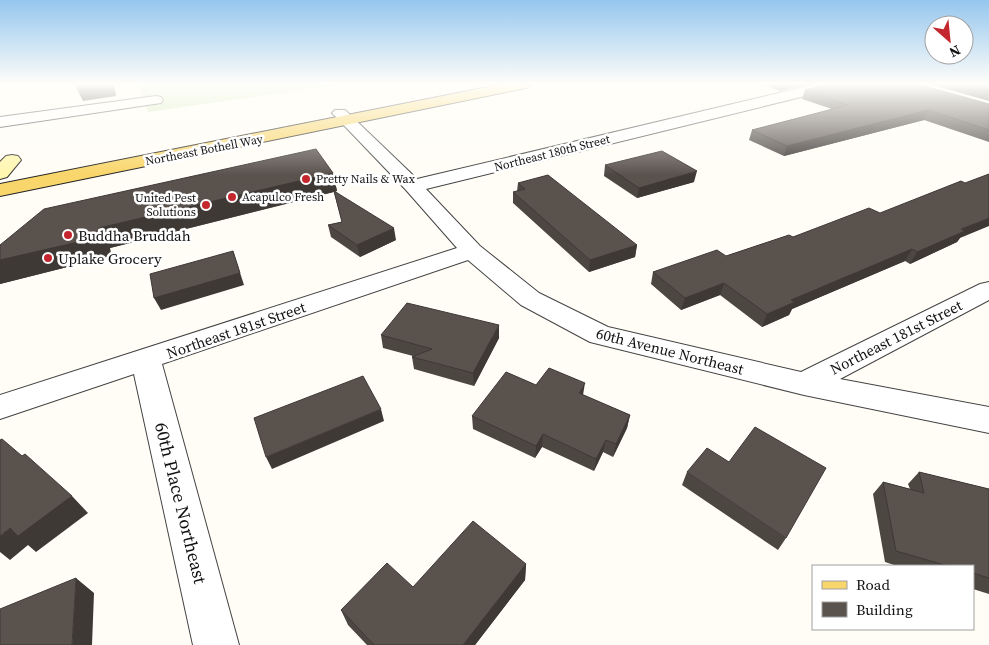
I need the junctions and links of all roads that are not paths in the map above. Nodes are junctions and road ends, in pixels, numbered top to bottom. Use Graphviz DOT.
graph roads {
  1 [pos="56,114"];
  2 [pos="356,114"];
  3 [pos="360,114"];
  4 [pos="712,114"];
  5 [pos="344,117"];
  6 [pos="0,122"];
  7 [pos="0,178"];
  8 [pos="413,186"];
  9 [pos="0,190"];
  10 [pos="472,251"];
  11 [pos="989,290"];
  12 [pos="146,360"];
  13 [pos="804,384"];
  14 [pos="0,407"];
  15 [pos="989,420"];
  16 [pos="216,645"];
  1 -- 6 [label="street"];
  2 -- 5 [label="main road, Northeast Bothell Way"];
  3 -- 5 [label="main road, Northeast Bothell Way"];
  4 -- 8 [label="street, Northeast 180th Street"];
  5 -- 7 [label="main road, Northeast Bothell Way"];
  5 -- 8 [label="street, 60th Avenue Northeast"];
  5 -- 9 [label="main road, Northeast Bothell Way"];
  8 -- 10 [label="street, 60th Avenue Northeast"];
  10 -- 12 [label="street, Northeast 181st Street"];
  10 -- 13 [label="street, 60th Avenue Northeast"];
  11 -- 13 [label="street, Northeast 181st Street"];
  12 -- 14 [label="street, Northeast 181st Street"];
  12 -- 16 [label="street, 60th Place Northeast"];
  13 -- 15 [label="street, 60th Avenue Northeast"];
}
